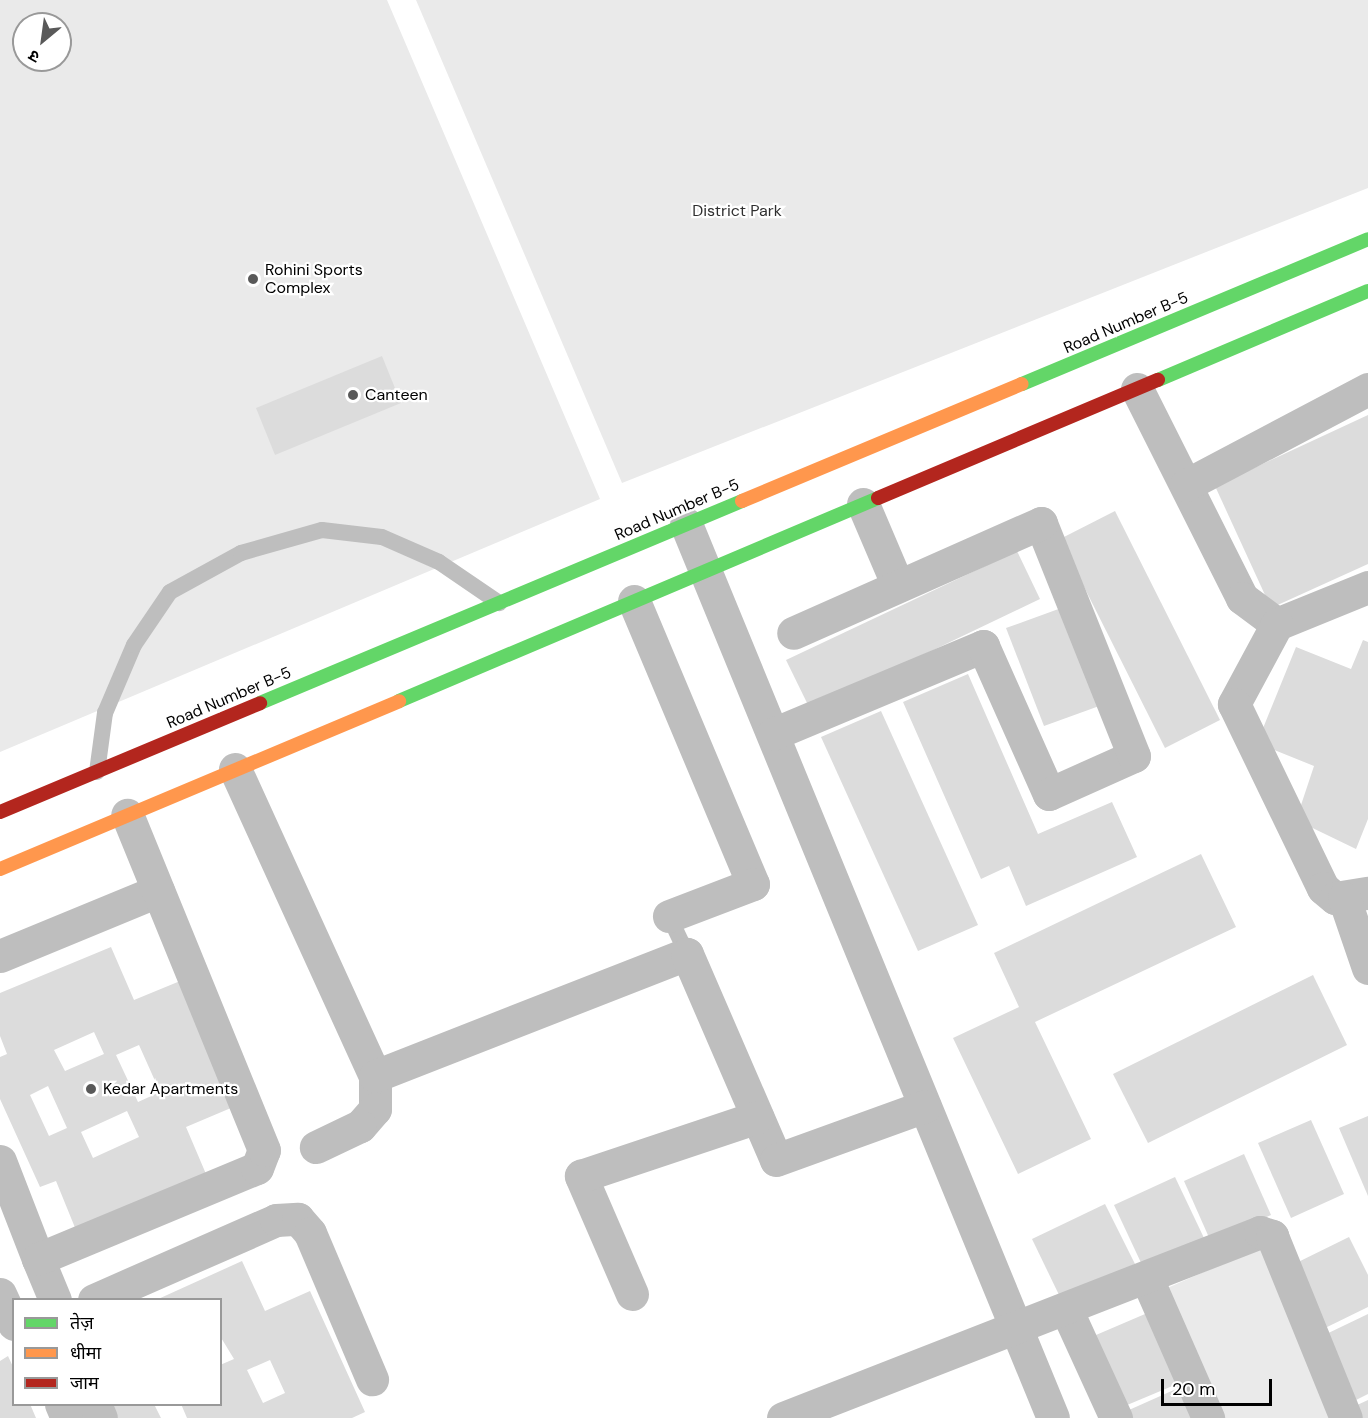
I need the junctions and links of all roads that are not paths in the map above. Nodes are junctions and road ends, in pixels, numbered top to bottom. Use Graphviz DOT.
graph roads {
  1 [pos="1368,239"];
  2 [pos="1368,291"];
  3 [pos="1368,388"];
  4 [pos="1137,389"];
  5 [pos="1186,485"];
  6 [pos="863,504"];
  7 [pos="686,524"];
  8 [pos="706,571"];
  9 [pos="898,586"];
  10 [pos="1368,587"];
  11 [pos="634,601"];
  12 [pos="499,603"];
  13 [pos="1277,624"];
  14 [pos="793,633"];
  15 [pos="773,734"];
  16 [pos="235,769"];
  17 [pos="97,772"];
  18 [pos="0,812"];
  19 [pos="127,815"];
  20 [pos="0,869"];
  21 [pos="158,891"];
  22 [pos="1356,896"];
  23 [pos="669,916"];
  24 [pos="687,954"];
  25 [pos="0,956"];
  26 [pos="1368,968"];
  27 [pos="375,1076"];
  28 [pos="925,1106"];
  29 [pos="757,1117"];
  30 [pos="316,1147"];
  31 [pos="0,1161"];
  32 [pos="38,1259"];
  33 [pos="1148,1281"];
  34 [pos="0,1294"];
  35 [pos="632,1294"];
  36 [pos="55,1298"];
  37 [pos="96,1298"];
  38 [pos="1067,1311"];
  39 [pos="12,1320"];
  40 [pos="1016,1331"];
  41 [pos="372,1379"];
  42 [pos="783,1418"];
  43 [pos="1053,1418"];
  44 [pos="1116,1418"];
  45 [pos="1208,1418"];
  46 [pos="1346,1418"];
  1 -- 7 [label="street, Road Number B-5"];
  2 -- 4 [label="street"];
  3 -- 5 [label="street"];
  4 -- 5 [label="street"];
  4 -- 6 [label="street"];
  5 -- 13 [label="street"];
  6 -- 8 [label="street"];
  6 -- 9 [label="street"];
  7 -- 8 [label="street"];
  7 -- 12 [label="street, Road Number B-5"];
  8 -- 11 [label="street"];
  8 -- 15 [label="street"];
  9 -- 14 [label="street"];
  9 -- 15 [label="street"];
  10 -- 13 [label="street"];
  11 -- 16 [label="street"];
  11 -- 23 [label="street"];
  12 -- 17 [label="street, Road Number B-5"];
  12 -- 17 [label="lane"];
  13 -- 22 [label="street"];
  15 -- 28 [label="street"];
  16 -- 19 [label="street"];
  16 -- 27 [label="street"];
  17 -- 18 [label="street, Road Number B-5"];
  19 -- 20 [label="street"];
  19 -- 21 [label="street"];
  21 -- 25 [label="street"];
  21 -- 32 [label="street"];
  22 -- 26 [label="street"];
  23 -- 24 [label="lane"];
  24 -- 27 [label="street"];
  24 -- 29 [label="street"];
  27 -- 30 [label="street"];
  28 -- 29 [label="street"];
  28 -- 40 [label="street"];
  29 -- 35 [label="street"];
  31 -- 32 [label="street"];
  32 -- 36 [label="street"];
  33 -- 38 [label="street"];
  33 -- 45 [label="street"];
  33 -- 46 [label="street"];
  34 -- 39 [label="street"];
  37 -- 41 [label="street"];
  38 -- 40 [label="street"];
  38 -- 44 [label="street"];
  40 -- 42 [label="street"];
  40 -- 43 [label="street"];
}
